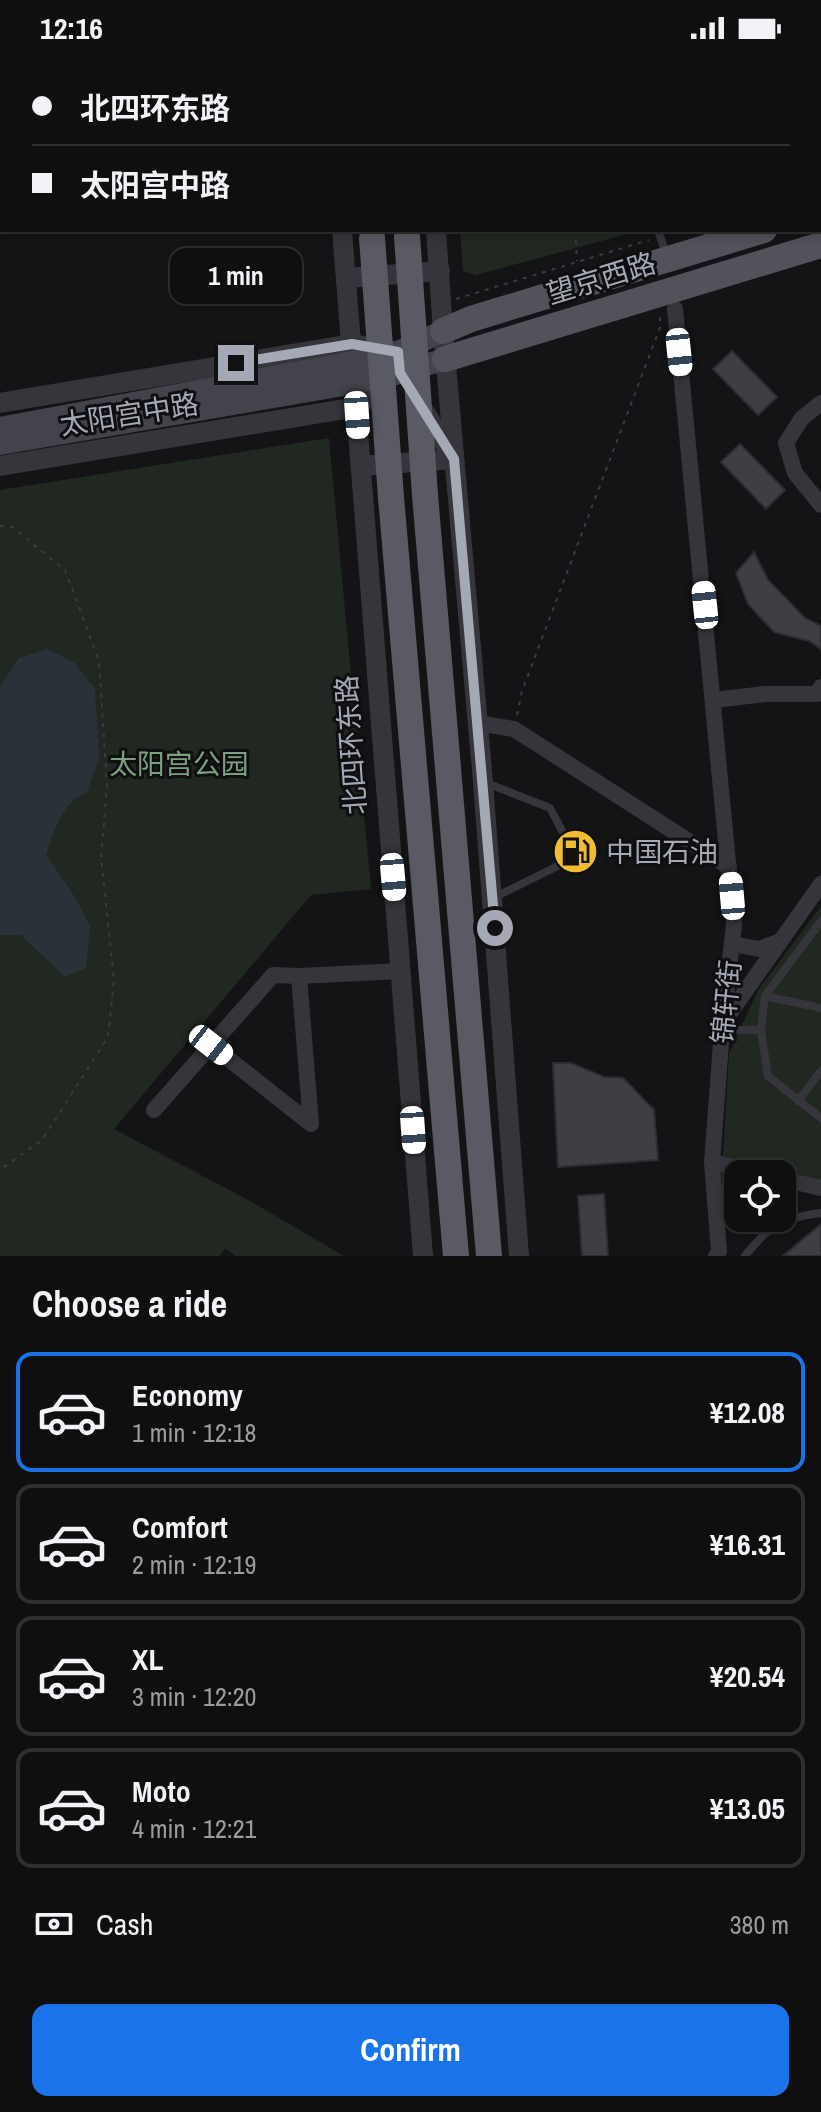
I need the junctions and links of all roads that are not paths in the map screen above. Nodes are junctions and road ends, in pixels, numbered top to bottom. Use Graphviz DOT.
graph roads {
  1 [pos="342,232"];
  2 [pos="436,232"];
  3 [pos="747,232"];
  4 [pos="407,233"];
  5 [pos="372,234"];
  6 [pos="662,242"];
  7 [pos="821,245"];
  8 [pos="440,271"];
  9 [pos="346,278"];
  10 [pos="667,311"];
  11 [pos="442,318"];
  12 [pos="445,359"];
  13 [pos="353,363"];
  14 [pos="399,363"];
  15 [pos="0,403"];
  16 [pos="821,403"];
  17 [pos="357,407"];
  18 [pos="0,420"];
  19 [pos="29,424"];
  20 [pos="1,440"];
  21 [pos="454,459"];
  22 [pos="0,466"];
  23 [pos="361,466"];
  24 [pos="821,505"];
  25 [pos="821,687"];
  26 [pos="714,700"];
  27 [pos="478,723"];
  28 [pos="483,782"];
  29 [pos="729,867"];
  30 [pos="821,884"];
  31 [pos="492,898"];
  32 [pos="821,921"];
  33 [pos="778,942"];
  34 [pos="732,944"];
  35 [pos="401,971"];
  36 [pos="299,976"];
  37 [pos="765,996"];
  38 [pos="821,1008"];
  39 [pos="723,1025"];
  40 [pos="761,1030"];
  41 [pos="211,1045"];
  42 [pos="821,1071"];
  43 [pos="798,1101"];
  44 [pos="154,1110"];
  45 [pos="821,1118"];
  46 [pos="712,1162"];
  47 [pos="724,1165"];
  48 [pos="796,1182"];
  49 [pos="821,1188"];
  50 [pos="821,1213"];
  51 [pos="423,1256"];
  52 [pos="456,1256"];
  53 [pos="489,1256"];
  54 [pos="519,1256"];
  55 [pos="716,1256"];
  56 [pos="745,1256"];
  1 -- 9 [label="street, 北四环东路"];
  2 -- 8 [label="street"];
  3 -- 6 [label="main road, 望京西路"];
  4 -- 53 [label="highway, bridge"];
  5 -- 52 [label="highway, bridge"];
  6 -- 11 [label="main road, 望京西路"];
  7 -- 12 [label="main road, 望京西路"];
  8 -- 9 [label="street"];
  8 -- 11 [label="street"];
  9 -- 13 [label="street, 北四环东路"];
  9 -- 14 [label="street"];
  10 -- 26 [label="street, 锦轩街"];
  11 -- 12 [label="street"];
  11 -- 14 [label="main road"];
  12 -- 14 [label="main road"];
  12 -- 21 [label="street"];
  13 -- 14 [label="main road"];
  13 -- 15 [label="street, 太阳宫中路"];
  13 -- 17 [label="street, 北四环东路"];
  13 -- 19 [label="main road, 太阳宫中路"];
  13 -- 20 [label="main road, 太阳宫中路"];
  14 -- 17 [label="street, 太阳宫中路"];
  14 -- 21 [label="street"];
  16 -- 24 [label="street"];
  17 -- 22 [label="street, 太阳宫中路"];
  17 -- 23 [label="street, 北四环东路"];
  18 -- 19 [label="street"];
  19 -- 20 [label="main road, 太阳宫中路"];
  21 -- 23 [label="street"];
  21 -- 27 [label="street"];
  23 -- 35 [label="street, 北四环东路"];
  25 -- 26 [label="street"];
  26 -- 29 [label="street, 锦轩街"];
  27 -- 28 [label="street"];
  27 -- 29 [label="street"];
  28 -- 31 [label="street"];
  28 -- 31 [label="lane"];
  29 -- 34 [label="street, 锦轩街"];
  30 -- 33 [label="street"];
  31 -- 54 [label="street"];
  32 -- 37 [label="lane"];
  33 -- 34 [label="street"];
  33 -- 39 [label="street"];
  34 -- 39 [label="street, 锦轩街"];
  35 -- 36 [label="street"];
  35 -- 51 [label="street, 北四环东路"];
  36 -- 41 [label="street"];
  36 -- 41 [label="street"];
  37 -- 38 [label="lane"];
  37 -- 40 [label="lane"];
  39 -- 40 [label="lane"];
  39 -- 46 [label="street, 锦轩街"];
  40 -- 43 [label="lane"];
  41 -- 44 [label="street"];
  42 -- 43 [label="lane"];
  43 -- 45 [label="lane"];
  46 -- 47 [label="street"];
  46 -- 55 [label="street, 锦轩街"];
  48 -- 49 [label="street"];
  50 -- 56 [label="lane"];
}
